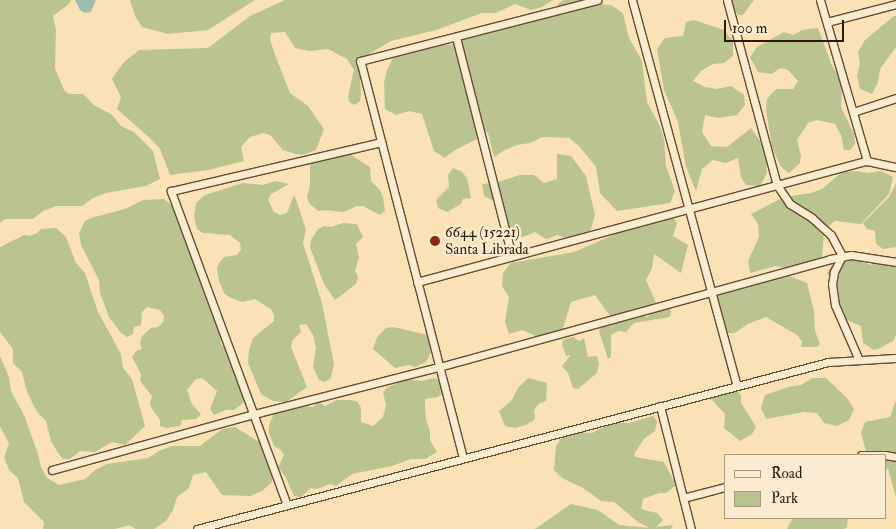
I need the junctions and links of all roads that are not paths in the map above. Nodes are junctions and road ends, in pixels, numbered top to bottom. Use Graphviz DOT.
graph roads {
  1 [pos="597,0"];
  2 [pos="632,0"];
  3 [pos="728,0"];
  4 [pos="820,0"];
  5 [pos="896,4"];
  6 [pos="827,22"];
  7 [pos="456,37"];
  8 [pos="896,98"];
  9 [pos="852,112"];
  10 [pos="381,142"];
  11 [pos="867,161"];
  12 [pos="896,167"];
  13 [pos="776,185"];
  14 [pos="689,209"];
  15 [pos="512,256"];
  16 [pos="842,256"];
  17 [pos="896,262"];
  18 [pos="417,282"];
  19 [pos="711,292"];
  20 [pos="858,358"];
  21 [pos="896,358"];
  22 [pos="439,367"];
  23 [pos="737,386"];
  24 [pos="660,406"];
  25 [pos="254,414"];
  26 [pos="463,458"];
  27 [pos="52,470"];
  28 [pos="724,487"];
  29 [pos="683,498"];
  30 [pos="287,505"];
  31 [pos="197,529"];
  32 [pos="691,529"];
  1 -- 7 [label="street"];
  2 -- 14 [label="street"];
  3 -- 13 [label="street"];
  4 -- 6 [label="street"];
  5 -- 6 [label="street"];
  6 -- 9 [label="street"];
  7 -- 10 [label="street"];
  7 -- 15 [label="street"];
  8 -- 9 [label="street"];
  9 -- 11 [label="street"];
  10 -- 18 [label="street"];
  10 -- 25 [label="street"];
  11 -- 12 [label="street"];
  11 -- 13 [label="street"];
  13 -- 14 [label="street"];
  13 -- 16 [label="street"];
  14 -- 15 [label="street"];
  14 -- 19 [label="street"];
  15 -- 18 [label="street"];
  16 -- 17 [label="street"];
  16 -- 19 [label="street"];
  16 -- 20 [label="street"];
  18 -- 22 [label="street"];
  19 -- 22 [label="street"];
  19 -- 23 [label="street"];
  20 -- 21 [label="street"];
  20 -- 23 [label="street"];
  22 -- 25 [label="street"];
  22 -- 26 [label="street"];
  23 -- 24 [label="street"];
  24 -- 26 [label="street"];
  24 -- 29 [label="street"];
  25 -- 27 [label="street"];
  25 -- 30 [label="street"];
  26 -- 30 [label="street"];
  28 -- 29 [label="street"];
  29 -- 32 [label="street"];
  30 -- 31 [label="street"];
}
